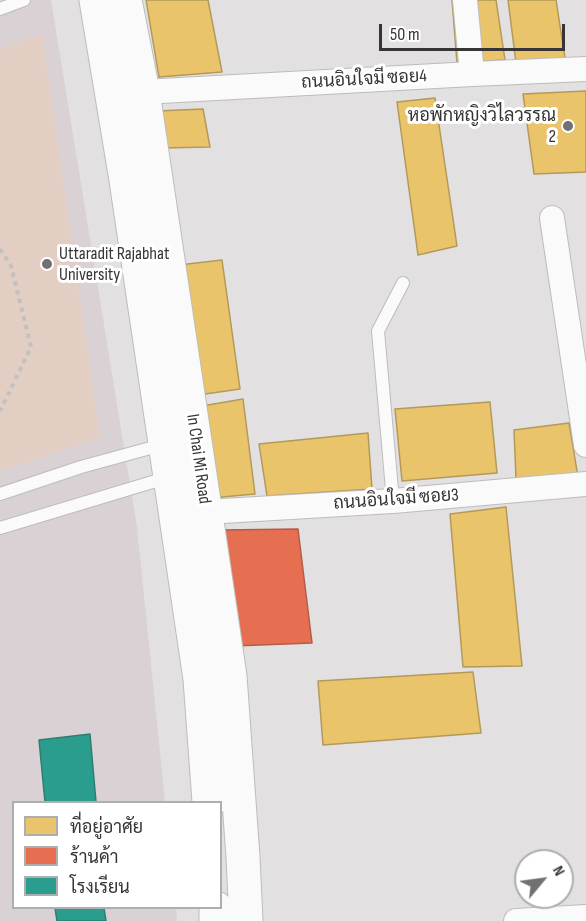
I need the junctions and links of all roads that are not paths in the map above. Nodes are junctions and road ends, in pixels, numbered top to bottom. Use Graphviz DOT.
graph roads {
  1 [pos="24,0"];
  2 [pos="96,0"];
  3 [pos="125,0"];
  4 [pos="465,0"];
  5 [pos="0,9"];
  6 [pos="586,69"];
  7 [pos="472,74"];
  8 [pos="142,92"];
  9 [pos="552,218"];
  10 [pos="403,283"];
  11 [pos="180,441"];
  12 [pos="586,445"];
  13 [pos="185,474"];
  14 [pos="586,484"];
  15 [pos="0,494"];
  16 [pos="393,501"];
  17 [pos="206,512"];
  18 [pos="0,528"];
  19 [pos="209,801"];
  20 [pos="586,917"];
  21 [pos="246,921"];
  22 [pos="516,921"];
  1 -- 5 [label="lane"];
  2 -- 11 [label="main road, In Chai Mi Road"];
  3 -- 8 [label="main road, In Chai Mi Road"];
  4 -- 7 [label="street"];
  6 -- 7 [label="street, ถนนอินใจมี ซอย4"];
  7 -- 8 [label="street, ถนนอินใจมี ซอย4"];
  8 -- 11 [label="main road, In Chai Mi Road"];
  9 -- 12 [label="street"];
  10 -- 16 [label="lane"];
  11 -- 13 [label="main road, In Chai Mi Road"];
  11 -- 15 [label="lane"];
  13 -- 17 [label="main road, In Chai Mi Road"];
  13 -- 18 [label="lane"];
  13 -- 19 [label="main road, In Chai Mi Road"];
  14 -- 16 [label="street, ถนนอินใจมี ซอย3"];
  16 -- 17 [label="street, ถนนอินใจมี ซอย3"];
  17 -- 21 [label="main road, In Chai Mi Road"];
  20 -- 22 [label="street"];
}
